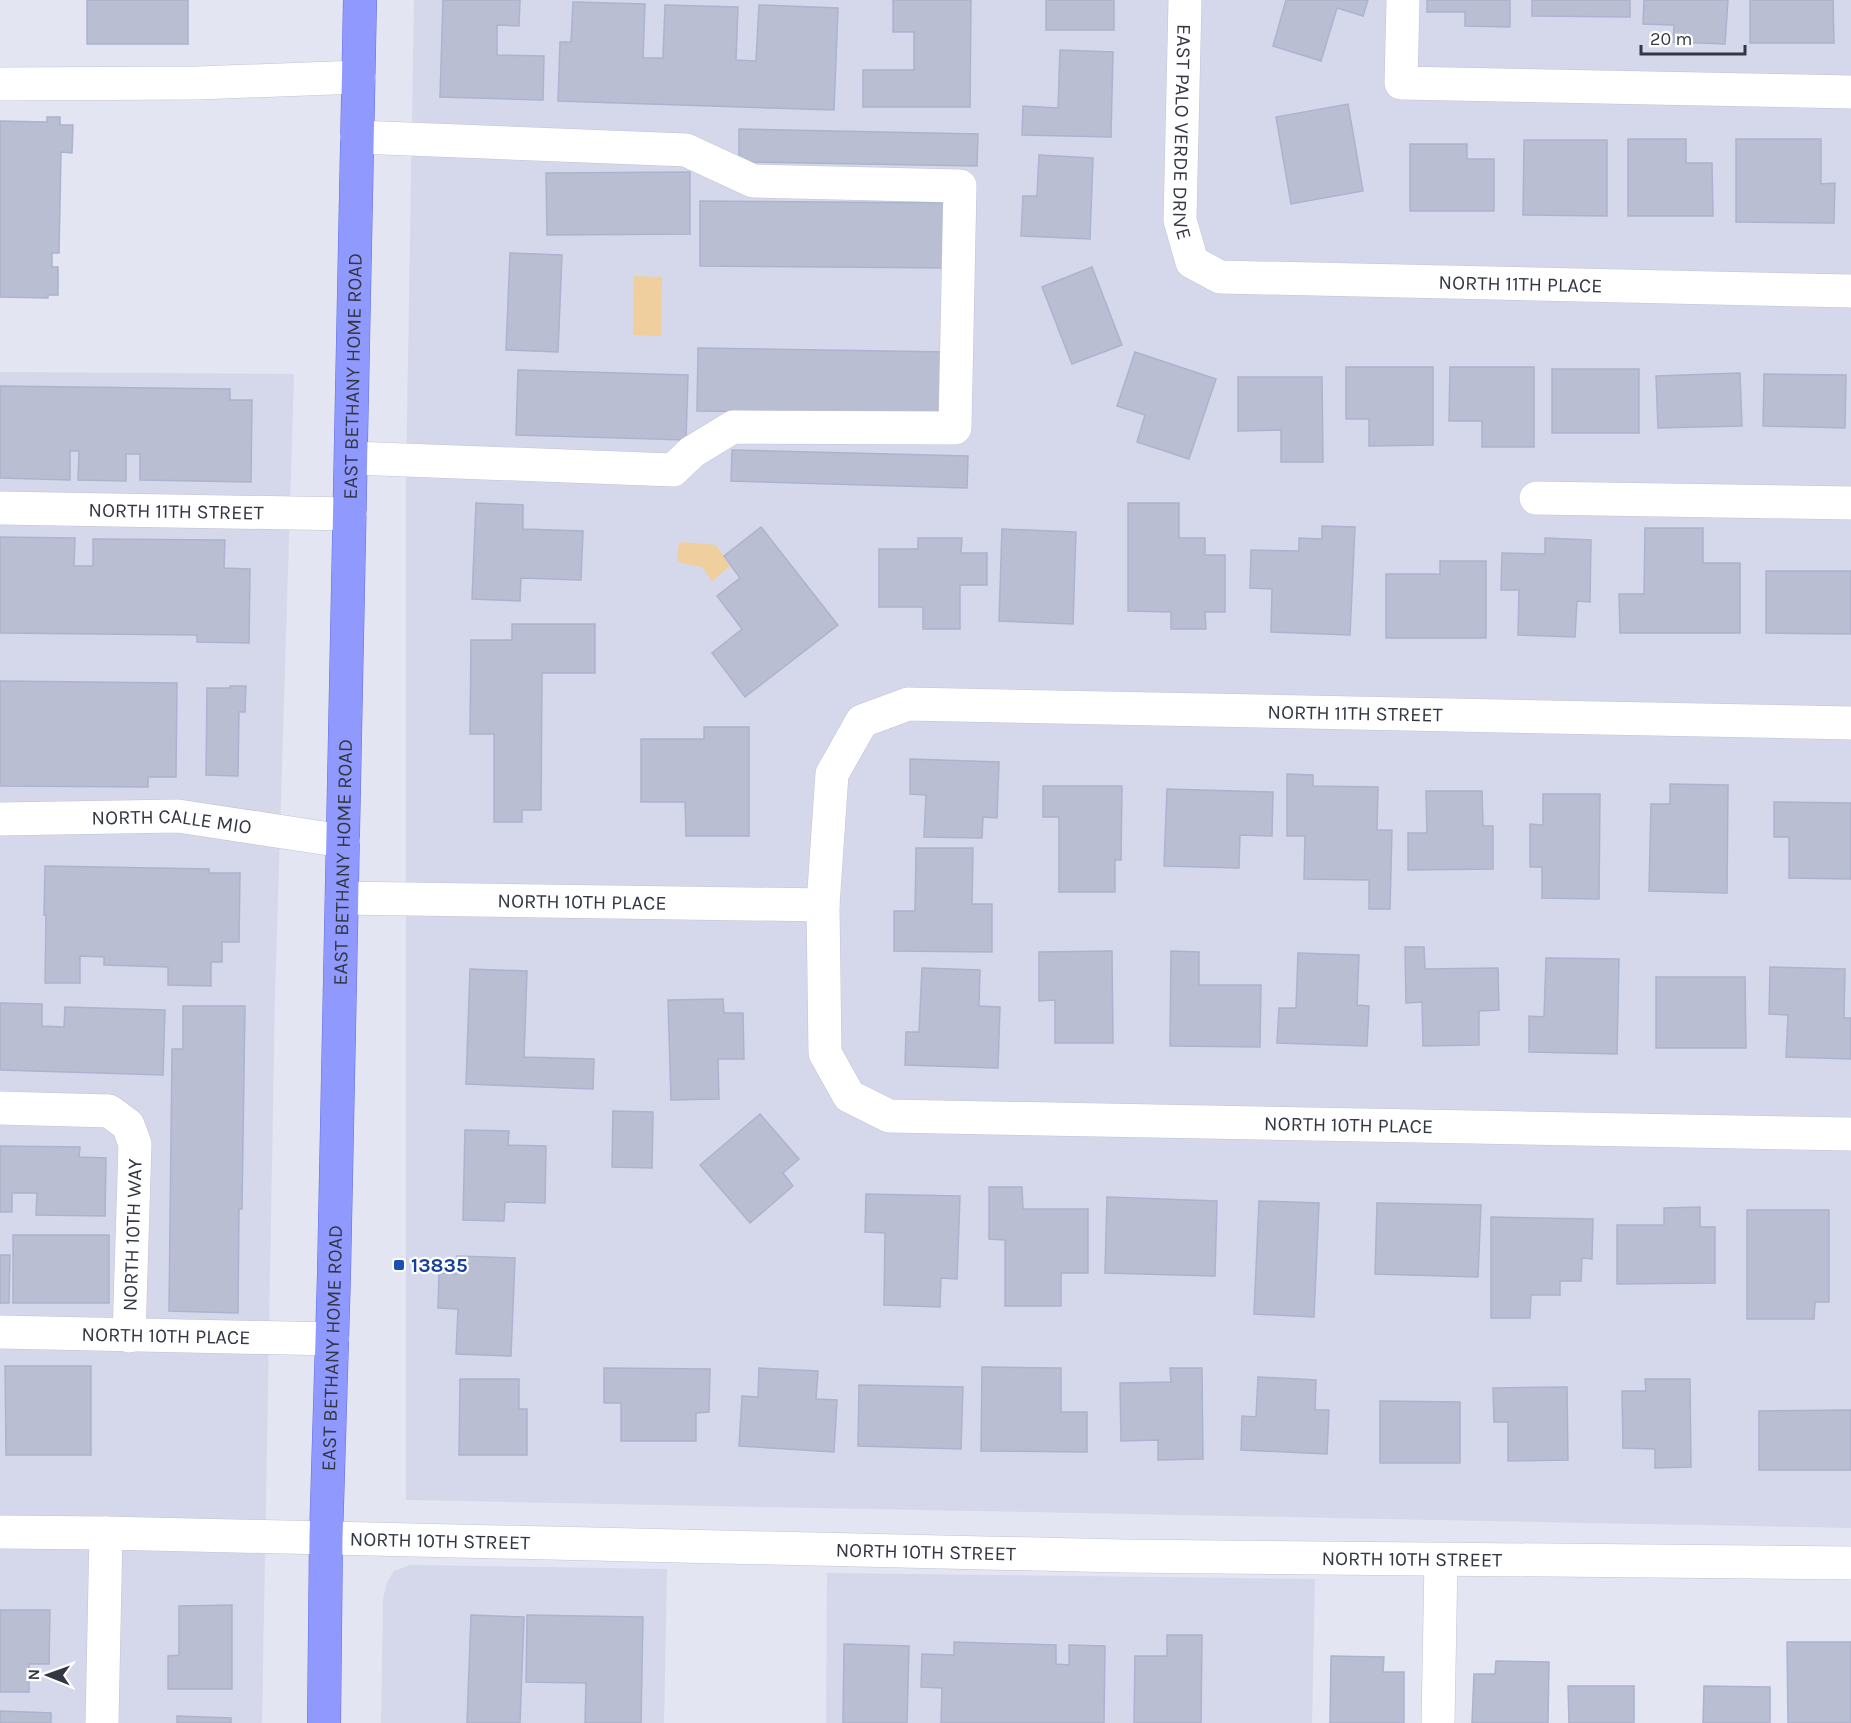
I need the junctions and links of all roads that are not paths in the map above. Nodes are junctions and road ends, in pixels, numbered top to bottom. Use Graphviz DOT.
graph roads {
  1 [pos="360,0"];
  2 [pos="1185,0"];
  3 [pos="1403,0"];
  4 [pos="359,77"];
  5 [pos="0,84"];
  6 [pos="1851,92"];
  7 [pos="357,138"];
  8 [pos="1192,262"];
  9 [pos="1851,291"];
  10 [pos="352,458"];
  11 [pos="1536,498"];
  12 [pos="1851,503"];
  13 [pos="0,508"];
  14 [pos="350,514"];
  15 [pos="1851,723"];
  16 [pos="0,819"];
  17 [pos="343,841"];
  18 [pos="342,898"];
  19 [pos="823,905"];
  20 [pos="0,1108"];
  21 [pos="1851,1134"];
  22 [pos="0,1332"];
  23 [pos="129,1336"];
  24 [pos="332,1339"];
  25 [pos="0,1532"];
  26 [pos="106,1533"];
  27 [pos="326,1538"];
  28 [pos="1441,1560"];
  29 [pos="1851,1563"];
  30 [pos="102,1723"];
  31 [pos="324,1723"];
  32 [pos="1437,1723"];
  1 -- 4 [label="main road, EAST BETHANY HOME ROAD"];
  2 -- 8 [label="street, EAST PALO VERDE DRIVE"];
  3 -- 6 [label="street"];
  4 -- 5 [label="street"];
  4 -- 7 [label="main road, EAST BETHANY HOME ROAD"];
  7 -- 10 [label="main road, EAST BETHANY HOME ROAD"];
  7 -- 10 [label="street"];
  8 -- 9 [label="street, NORTH 11TH PLACE"];
  10 -- 14 [label="main road, EAST BETHANY HOME ROAD"];
  11 -- 12 [label="street"];
  13 -- 14 [label="street, NORTH 11TH STREET"];
  14 -- 17 [label="main road, EAST BETHANY HOME ROAD"];
  15 -- 19 [label="street, NORTH 11TH STREET"];
  16 -- 17 [label="street, NORTH CALLE MIO"];
  17 -- 18 [label="main road, EAST BETHANY HOME ROAD"];
  18 -- 19 [label="street, NORTH 10TH PLACE"];
  18 -- 24 [label="main road, EAST BETHANY HOME ROAD"];
  19 -- 21 [label="street, NORTH 10TH PLACE"];
  20 -- 23 [label="street, NORTH 10TH WAY"];
  22 -- 23 [label="street, NORTH 10TH PLACE"];
  23 -- 24 [label="street, NORTH 10TH PLACE"];
  24 -- 27 [label="main road, EAST BETHANY HOME ROAD"];
  25 -- 26 [label="street, NORTH 10TH STREET"];
  26 -- 27 [label="street, NORTH 10TH STREET"];
  26 -- 30 [label="street"];
  27 -- 28 [label="street, NORTH 10TH STREET"];
  27 -- 31 [label="main road, EAST BETHANY HOME ROAD"];
  28 -- 29 [label="street, NORTH 10TH STREET"];
  28 -- 32 [label="street"];
}
